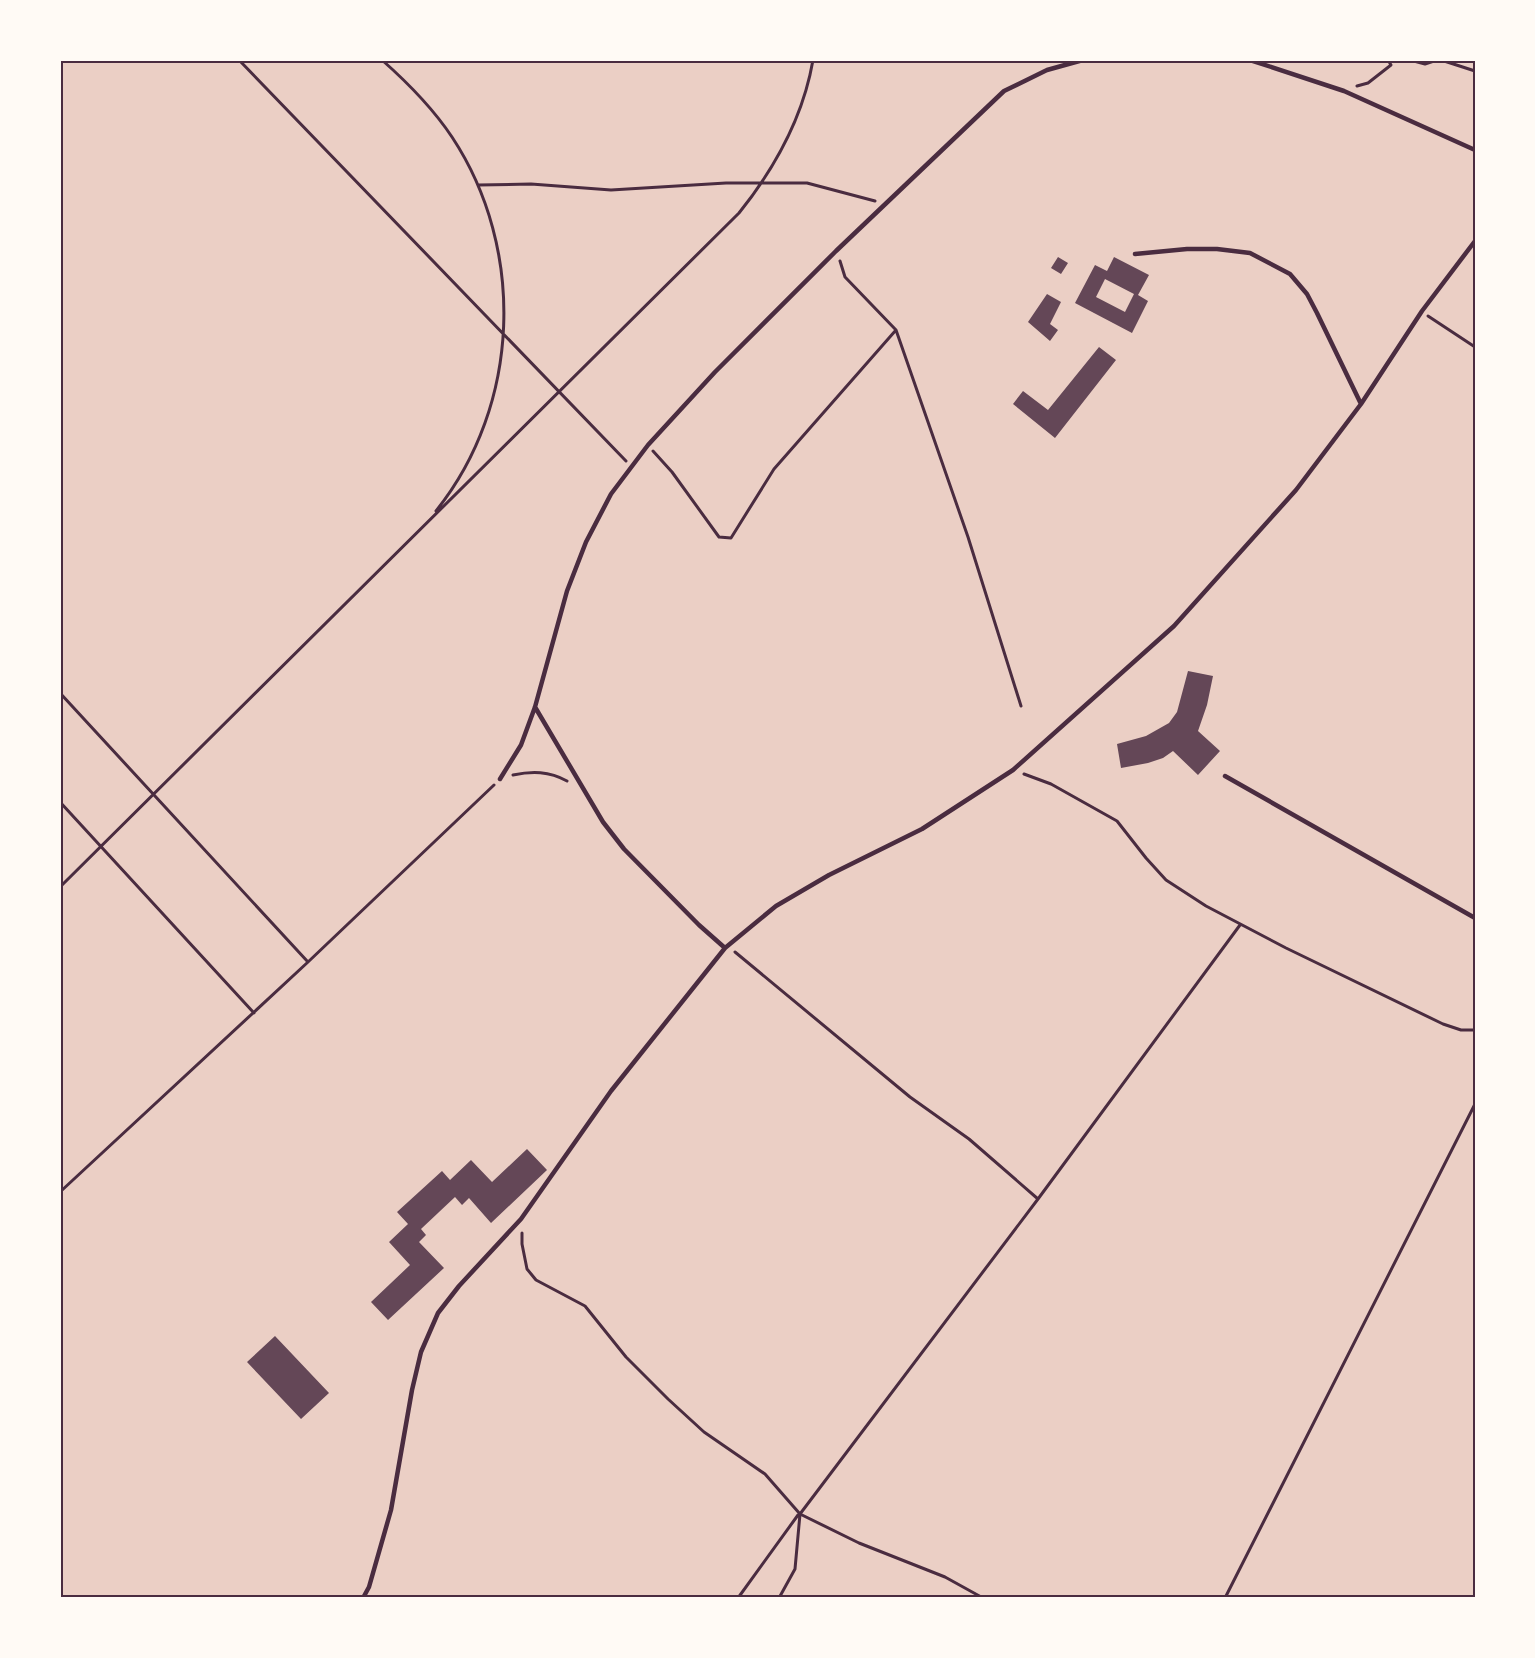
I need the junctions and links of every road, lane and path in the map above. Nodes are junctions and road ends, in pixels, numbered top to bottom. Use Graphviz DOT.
graph roads {
  1 [pos="239,60"];
  2 [pos="382,60"];
  3 [pos="813,60"];
  4 [pos="1083,60"];
  5 [pos="1250,60"];
  6 [pos="1388,60"];
  7 [pos="1410,60"];
  8 [pos="1439,60"];
  9 [pos="1475,71"];
  10 [pos="1344,91"];
  11 [pos="1475,150"];
  12 [pos="762,183"];
  13 [pos="478,184"];
  14 [pos="885,204"];
  15 [pos="1475,241"];
  16 [pos="836,251"];
  17 [pos="1135,254"];
  18 [pos="1422,311"];
  19 [pos="896,330"];
  20 [pos="504,335"];
  21 [pos="1475,347"];
  22 [pos="559,392"];
  23 [pos="1360,405"];
  24 [pos="648,445"];
  25 [pos="631,467"];
  26 [pos="426,524"];
  27 [pos="60,693"];
  28 [pos="1021,706"];
  29 [pos="535,707"];
  30 [pos="1013,770"];
  31 [pos="1225,776"];
  32 [pos="500,778"];
  33 [pos="569,783"];
  34 [pos="153,795"];
  35 [pos="60,802"];
  36 [pos="100,847"];
  37 [pos="60,887"];
  38 [pos="1475,918"];
  39 [pos="1240,924"];
  40 [pos="726,947"];
  41 [pos="308,962"];
  42 [pos="254,1013"];
  43 [pos="1475,1030"];
  44 [pos="1475,1104"];
  45 [pos="60,1192"];
  46 [pos="1038,1199"];
  47 [pos="521,1219"];
  48 [pos="800,1514"];
  49 [pos="363,1598"];
  50 [pos="738,1598"];
  51 [pos="779,1598"];
  52 [pos="982,1598"];
  53 [pos="1225,1598"];
  1 -- 20 [label="path"];
  2 -- 13 [label="path"];
  3 -- 12 [label="path"];
  4 -- 14 [label="lane"];
  5 -- 10 [label="lane"];
  6 -- 10 [label="path"];
  7 -- 8 [label="path"];
  8 -- 9 [label="path"];
  10 -- 11 [label="lane"];
  12 -- 13 [label="path"];
  12 -- 14 [label="path"];
  12 -- 22 [label="path"];
  13 -- 20 [label="path"];
  14 -- 16 [label="lane"];
  15 -- 18 [label="lane"];
  16 -- 19 [label="path"];
  16 -- 24 [label="lane"];
  17 -- 23 [label="lane"];
  18 -- 21 [label="path"];
  18 -- 23 [label="lane"];
  19 -- 24 [label="path"];
  19 -- 28 [label="path"];
  20 -- 22 [label="path"];
  20 -- 26 [label="path"];
  22 -- 25 [label="path"];
  22 -- 26 [label="path"];
  23 -- 30 [label="lane"];
  24 -- 25 [label="lane"];
  25 -- 29 [label="lane"];
  26 -- 34 [label="path"];
  27 -- 34 [label="path"];
  29 -- 32 [label="lane"];
  29 -- 40 [label="lane"];
  30 -- 39 [label="path"];
  30 -- 40 [label="lane"];
  31 -- 38 [label="lane"];
  32 -- 33 [label="path"];
  32 -- 41 [label="path"];
  34 -- 36 [label="path"];
  34 -- 41 [label="path"];
  35 -- 36 [label="path"];
  36 -- 37 [label="path"];
  36 -- 42 [label="path"];
  39 -- 43 [label="path"];
  39 -- 46 [label="path"];
  40 -- 46 [label="path"];
  40 -- 47 [label="lane"];
  41 -- 42 [label="path"];
  42 -- 45 [label="path"];
  44 -- 53 [label="path"];
  46 -- 48 [label="path"];
  47 -- 48 [label="path"];
  47 -- 49 [label="lane"];
  48 -- 50 [label="path"];
  48 -- 51 [label="path"];
  48 -- 52 [label="path"];
}
